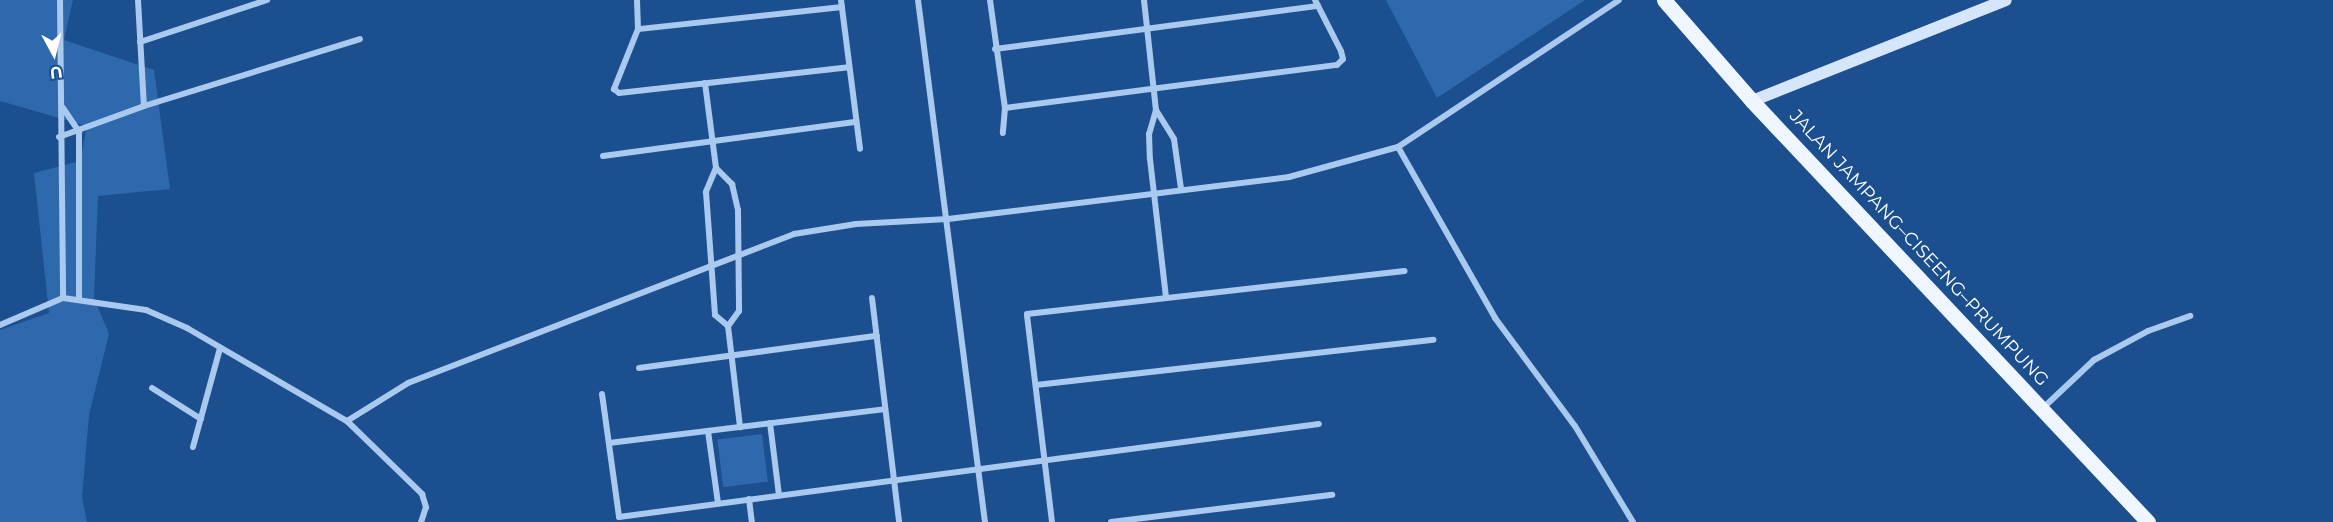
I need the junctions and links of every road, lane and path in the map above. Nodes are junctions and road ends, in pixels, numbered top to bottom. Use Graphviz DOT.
graph roads {
  1 [pos="60,0"];
  2 [pos="138,0"];
  3 [pos="267,0"];
  4 [pos="637,0"];
  5 [pos="918,0"];
  6 [pos="990,0"];
  7 [pos="1144,0"];
  8 [pos="1619,0"];
  9 [pos="1664,0"];
  10 [pos="2006,0"];
  11 [pos="1317,3"];
  12 [pos="842,4"];
  13 [pos="1149,31"];
  14 [pos="637,32"];
  15 [pos="360,39"];
  16 [pos="140,42"];
  17 [pos="995,49"];
  18 [pos="849,67"];
  19 [pos="705,83"];
  20 [pos="1154,90"];
  21 [pos="1752,101"];
  22 [pos="144,106"];
  23 [pos="63,108"];
  24 [pos="1005,108"];
  25 [pos="1156,110"];
  26 [pos="855,122"];
  27 [pos="79,132"];
  28 [pos="1003,133"];
  29 [pos="59,137"];
  30 [pos="713,140"];
  31 [pos="1398,147"];
  32 [pos="860,148"];
  33 [pos="603,156"];
  34 [pos="716,168"];
  35 [pos="1181,189"];
  36 [pos="1155,192"];
  37 [pos="948,219"];
  38 [pos="738,253"];
  39 [pos="712,263"];
  40 [pos="1405,271"];
  41 [pos="63,298"];
  42 [pos="79,298"];
  43 [pos="872,298"];
  44 [pos="1166,298"];
  45 [pos="2190,316"];
  46 [pos="0,325"];
  47 [pos="728,326"];
  48 [pos="877,336"];
  49 [pos="1432,340"];
  50 [pos="220,348"];
  51 [pos="732,356"];
  52 [pos="639,368"];
  53 [pos="1036,385"];
  54 [pos="152,388"];
  55 [pos="602,394"];
  56 [pos="2043,408"];
  57 [pos="885,409"];
  58 [pos="201,419"];
  59 [pos="347,421"];
  60 [pos="770,423"];
  61 [pos="1319,424"];
  62 [pos="740,427"];
  63 [pos="708,431"];
  64 [pos="609,443"];
  65 [pos="193,447"];
  66 [pos="1045,459"];
  67 [pos="979,467"];
  68 [pos="894,479"];
  69 [pos="779,495"];
  70 [pos="1332,495"];
  71 [pos="749,499"];
  72 [pos="718,503"];
  73 [pos="421,522"];
  74 [pos="752,522"];
  75 [pos="899,522"];
  76 [pos="985,522"];
  77 [pos="1052,522"];
  78 [pos="1111,522"];
  79 [pos="1633,522"];
  80 [pos="2148,522"];
  1 -- 23 [label="street"];
  2 -- 16 [label="street"];
  3 -- 16 [label="street"];
  4 -- 14 [label="street"];
  5 -- 37 [label="street"];
  6 -- 17 [label="street"];
  7 -- 13 [label="street"];
  8 -- 31 [label="street"];
  9 -- 21 [label="main road, JALAN JAMPANG–CISEENG–PRUMPUNG"];
  10 -- 21 [label="street"];
  11 -- 13 [label="street"];
  11 -- 20 [label="street"];
  12 -- 14 [label="street"];
  12 -- 18 [label="street"];
  13 -- 17 [label="street"];
  13 -- 20 [label="street"];
  14 -- 19 [label="street"];
  15 -- 22 [label="street"];
  16 -- 22 [label="street"];
  17 -- 24 [label="street"];
  18 -- 19 [label="street"];
  18 -- 26 [label="street"];
  19 -- 30 [label="street"];
  20 -- 24 [label="street"];
  20 -- 25 [label="street"];
  21 -- 56 [label="main road, JALAN JAMPANG–CISEENG–PRUMPUNG"];
  22 -- 27 [label="street"];
  23 -- 27 [label="street"];
  23 -- 29 [label="street"];
  24 -- 28 [label="street"];
  25 -- 35 [label="street"];
  25 -- 36 [label="street"];
  26 -- 30 [label="street"];
  26 -- 32 [label="street"];
  27 -- 29 [label="street"];
  27 -- 42 [label="street"];
  29 -- 41 [label="street"];
  30 -- 33 [label="street"];
  30 -- 34 [label="street"];
  31 -- 35 [label="street"];
  31 -- 79 [label="street"];
  34 -- 38 [label="street"];
  34 -- 39 [label="street"];
  35 -- 36 [label="street"];
  36 -- 37 [label="street"];
  36 -- 44 [label="street"];
  37 -- 38 [label="street"];
  37 -- 67 [label="street"];
  38 -- 39 [label="street"];
  38 -- 47 [label="street"];
  39 -- 47 [label="street"];
  39 -- 59 [label="street"];
  40 -- 44 [label="street"];
  41 -- 42 [label="street"];
  41 -- 46 [label="street"];
  42 -- 50 [label="street"];
  43 -- 48 [label="street"];
  44 -- 53 [label="street"];
  45 -- 56 [label="street"];
  47 -- 51 [label="street"];
  48 -- 51 [label="street"];
  48 -- 57 [label="street"];
  49 -- 53 [label="street"];
  50 -- 58 [label="street"];
  50 -- 59 [label="street"];
  51 -- 52 [label="street"];
  51 -- 62 [label="street"];
  53 -- 66 [label="street"];
  54 -- 58 [label="street"];
  55 -- 64 [label="street"];
  56 -- 80 [label="main road, JALAN JAMPANG–CISEENG–PRUMPUNG"];
  57 -- 60 [label="street"];
  57 -- 68 [label="street"];
  58 -- 65 [label="street"];
  59 -- 73 [label="street"];
  60 -- 62 [label="street"];
  60 -- 69 [label="street"];
  61 -- 66 [label="street"];
  62 -- 63 [label="street"];
  63 -- 64 [label="street"];
  63 -- 72 [label="street"];
  64 -- 72 [label="street"];
  66 -- 67 [label="street"];
  66 -- 77 [label="street"];
  67 -- 68 [label="street"];
  67 -- 76 [label="street"];
  68 -- 69 [label="street"];
  68 -- 75 [label="street"];
  69 -- 71 [label="street"];
  70 -- 78 [label="street"];
  71 -- 72 [label="street"];
  71 -- 74 [label="street"];
}
